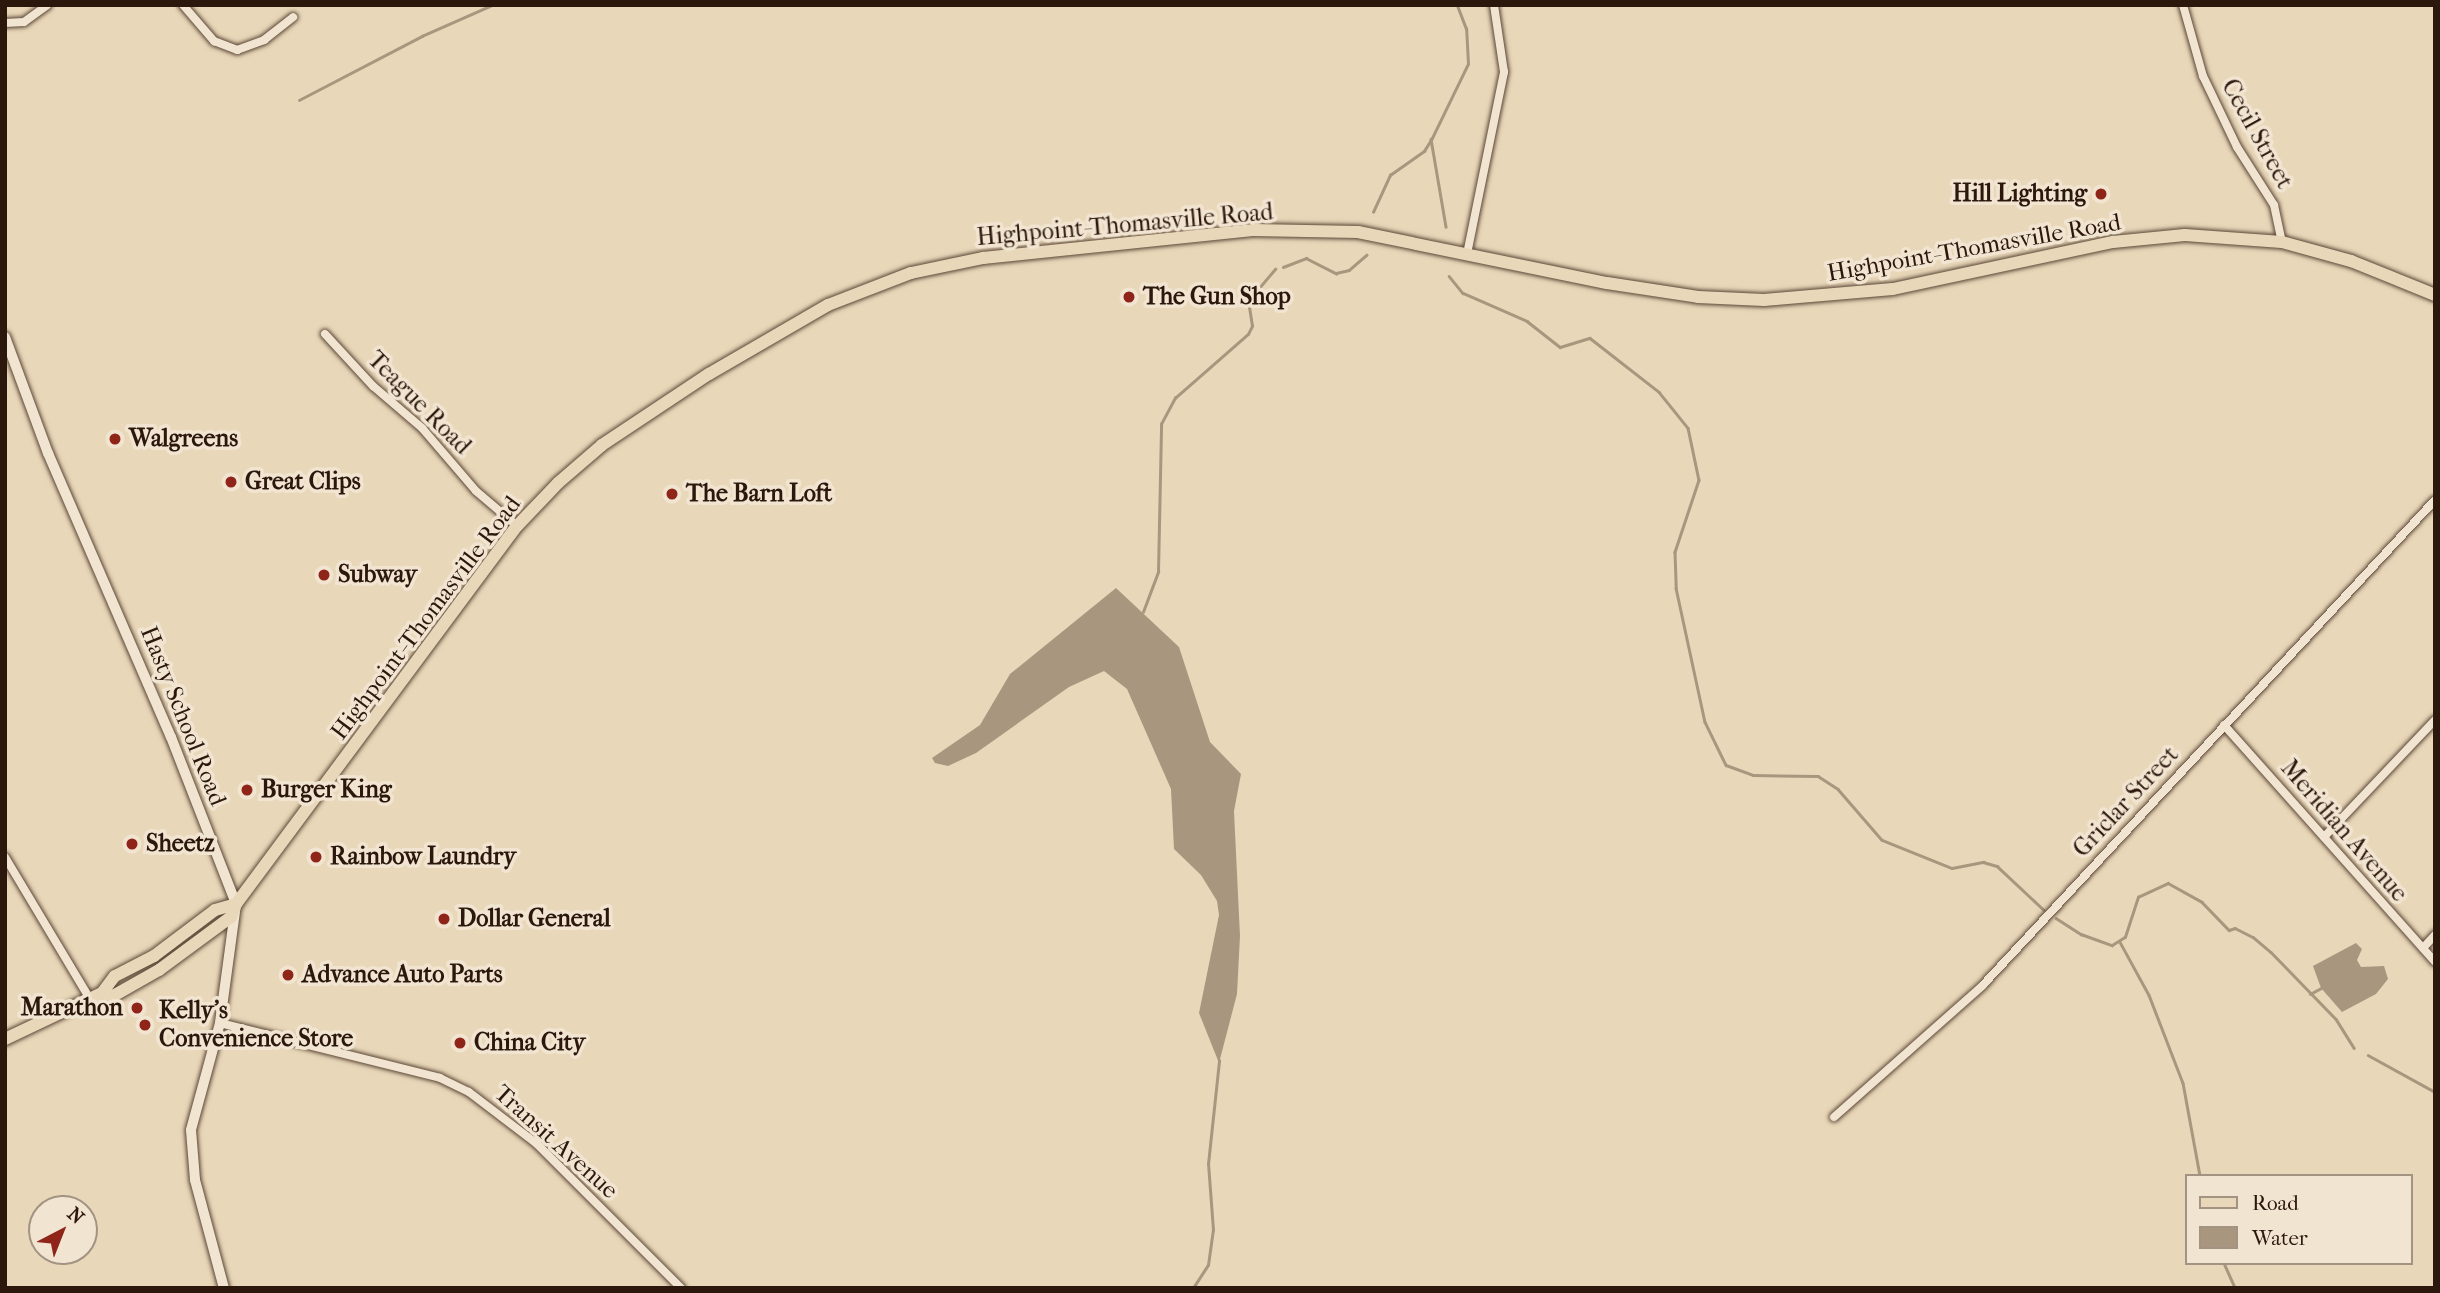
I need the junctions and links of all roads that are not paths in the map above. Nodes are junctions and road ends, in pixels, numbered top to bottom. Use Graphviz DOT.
graph roads {
  1 [pos="47,5"];
  2 [pos="183,5"];
  3 [pos="1494,5"];
  4 [pos="2183,5"];
  5 [pos="293,18"];
  6 [pos="5,23"];
  7 [pos="2282,242"];
  8 [pos="1466,254"];
  9 [pos="2435,295"];
  10 [pos="325,334"];
  11 [pos="5,337"];
  12 [pos="2435,500"];
  13 [pos="517,526"];
  14 [pos="2435,720"];
  15 [pos="2224,725"];
  16 [pos="2324,836"];
  17 [pos="5,857"];
  18 [pos="236,904"];
  19 [pos="2435,934"];
  20 [pos="2423,948"];
  21 [pos="2435,962"];
  22 [pos="96,996"];
  23 [pos="219,1023"];
  24 [pos="5,1039"];
  25 [pos="1834,1117"];
  26 [pos="224,1288"];
  27 [pos="681,1288"];
  1 -- 6 [label="street"];
  2 -- 5 [label="street"];
  3 -- 8 [label="street"];
  4 -- 7 [label="street, Cecil Street"];
  7 -- 8 [label="main road, Highpoint-Thomasville Road"];
  7 -- 9 [label="main road, Highpoint-Thomasville Road"];
  8 -- 13 [label="main road, Highpoint-Thomasville Road"];
  10 -- 13 [label="street, Teague Road"];
  11 -- 18 [label="street, Hasty School Road"];
  12 -- 15 [label="street, Griclar Street"];
  13 -- 18 [label="main road, Highpoint-Thomasville Road"];
  14 -- 16 [label="street"];
  15 -- 16 [label="street, Meridian Avenue"];
  15 -- 25 [label="street, Griclar Street"];
  16 -- 20 [label="street, Meridian Avenue"];
  17 -- 22 [label="street"];
  18 -- 22 [label="main road, Highpoint-Thomasville Road"];
  18 -- 23 [label="street, Hasty School Road"];
  19 -- 20 [label="street"];
  20 -- 21 [label="street, Meridian Avenue"];
  22 -- 24 [label="main road, Highpoint-Thomasville Road"];
  23 -- 26 [label="street, Hasty School Road"];
  23 -- 27 [label="street, Transit Avenue"];
}
